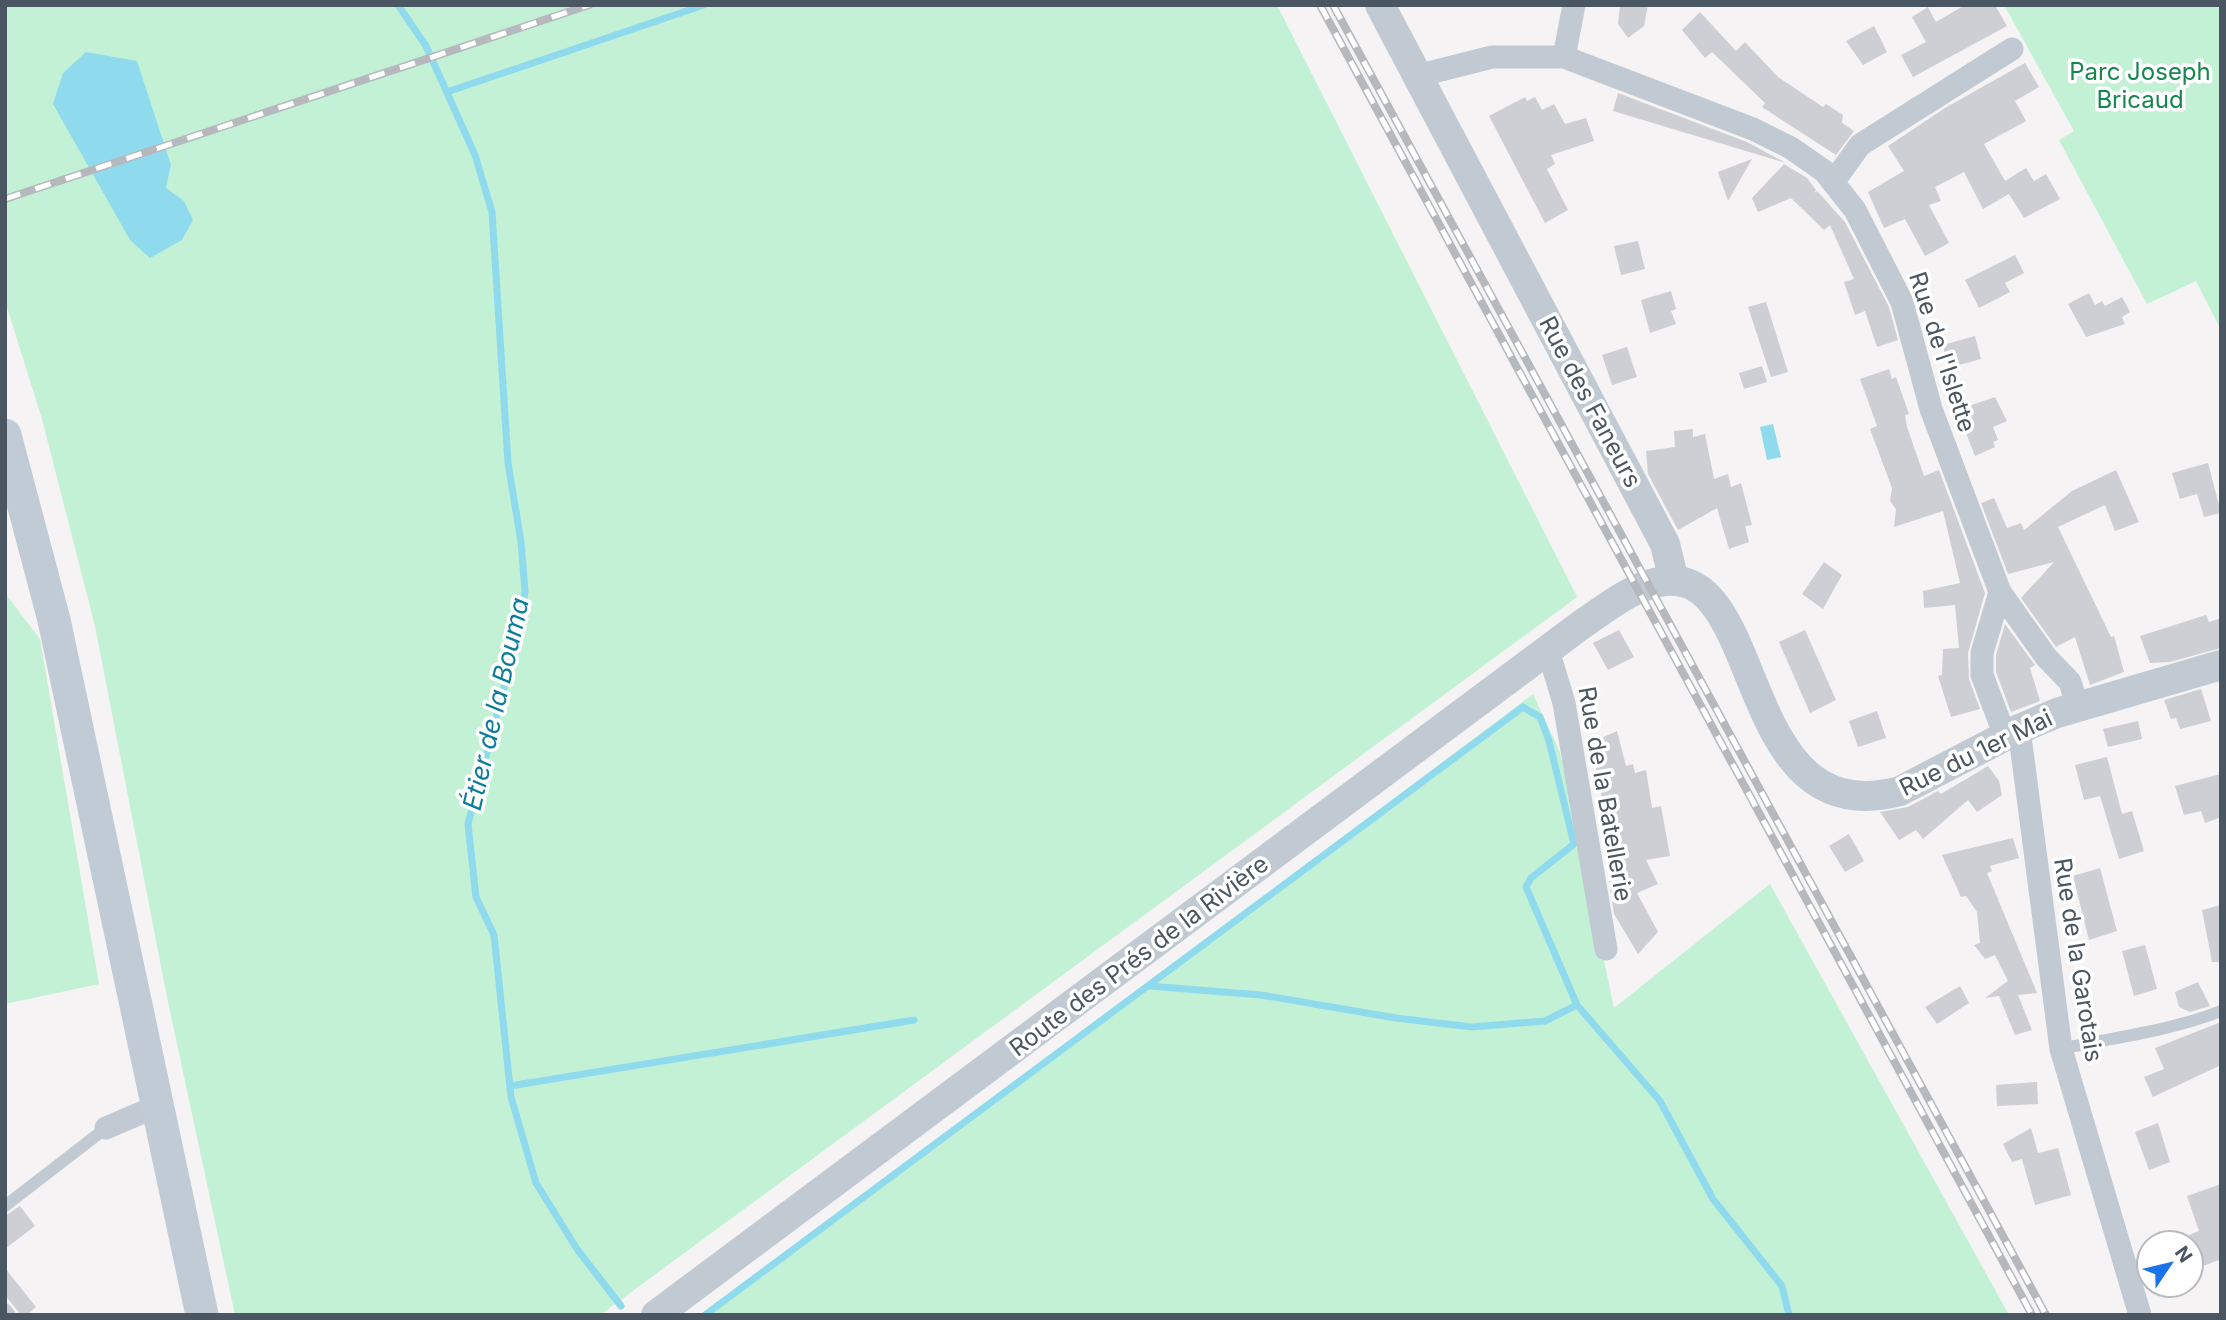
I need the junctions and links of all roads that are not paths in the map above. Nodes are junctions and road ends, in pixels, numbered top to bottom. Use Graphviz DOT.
graph roads {
  1 [pos="1380,5"];
  2 [pos="1574,5"];
  3 [pos="2012,49"];
  4 [pos="1564,57"];
  5 [pos="1418,76"];
  6 [pos="1834,181"];
  7 [pos="5,435"];
  8 [pos="1674,581"];
  9 [pos="2000,592"];
  10 [pos="1548,650"];
  11 [pos="2221,665"];
  12 [pos="2078,706"];
  13 [pos="2012,733"];
  14 [pos="1606,949"];
  15 [pos="2221,1011"];
  16 [pos="2062,1049"];
  17 [pos="155,1107"];
  18 [pos="106,1128"];
  19 [pos="5,1206"];
  20 [pos="5,1309"];
  21 [pos="10,1315"];
  22 [pos="201,1315"];
  23 [pos="656,1315"];
  24 [pos="2140,1315"];
  1 -- 5 [label="street, Rue des Faneurs"];
  2 -- 4 [label="street"];
  3 -- 6 [label="street"];
  4 -- 5 [label="street, Rue de l'Islette"];
  4 -- 6 [label="street, Rue de l'Islette"];
  5 -- 8 [label="street, Rue des Faneurs"];
  6 -- 9 [label="street, Rue de l'Islette"];
  7 -- 17 [label="main road"];
  8 -- 10 [label="street, Route des Prés de la Rivière"];
  8 -- 13 [label="street, Rue du 1er Mai"];
  9 -- 12 [label="street, Rue de l'Islette"];
  9 -- 13 [label="street"];
  10 -- 14 [label="street, Rue de la Batellerie"];
  10 -- 23 [label="street, Route des Prés de la Rivière"];
  11 -- 12 [label="street, Rue du 1er Mai"];
  12 -- 13 [label="street, Rue du 1er Mai"];
  13 -- 16 [label="street, Rue de la Garotais"];
  15 -- 16 [label="lane"];
  16 -- 24 [label="street, Rue de la Garotais"];
  17 -- 18 [label="street"];
  17 -- 22 [label="main road"];
  18 -- 19 [label="lane"];
  20 -- 21 [label="lane"];
}
